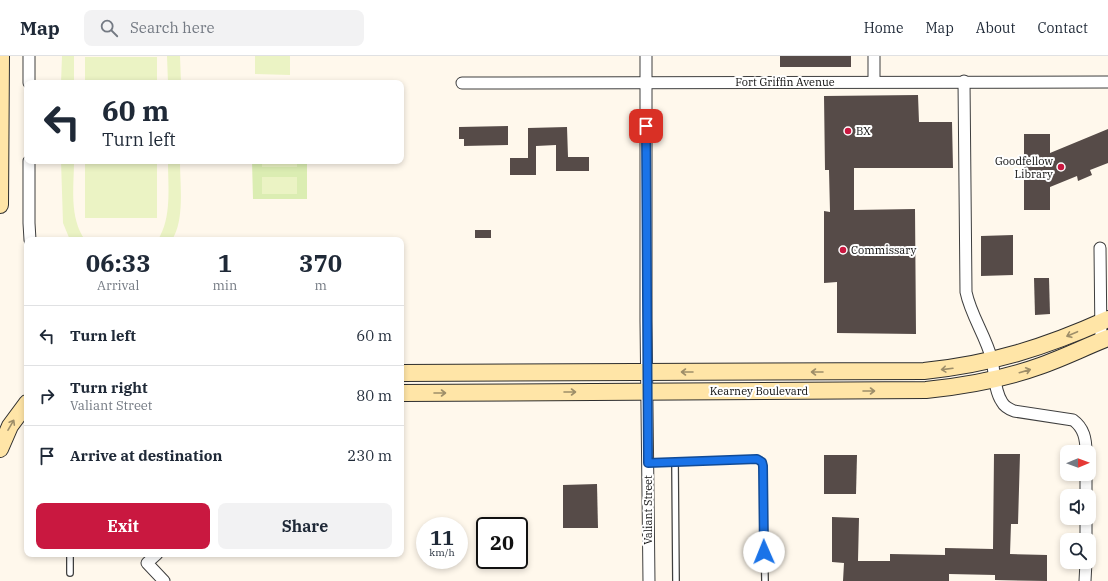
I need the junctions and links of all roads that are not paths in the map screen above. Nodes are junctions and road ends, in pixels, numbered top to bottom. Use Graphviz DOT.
graph roads {
  1 [pos="1,56"];
  2 [pos="29,56"];
  3 [pos="646,56"];
  4 [pos="874,56"];
  5 [pos="29,80"];
  6 [pos="874,81"];
  7 [pos="964,81"];
  8 [pos="646,82"];
  9 [pos="1108,82"];
  10 [pos="462,83"];
  11 [pos="29,164"];
  12 [pos="0,205"];
  13 [pos="30,237"];
  14 [pos="1100,248"];
  15 [pos="1104,321"];
  16 [pos="1104,340"];
  17 [pos="992,361"];
  18 [pos="647,372"];
  19 [pos="404,373"];
  20 [pos="995,379"];
  21 [pos="648,391"];
  22 [pos="404,393"];
  23 [pos="24,407"];
  24 [pos="1085,445"];
  25 [pos="0,449"];
  26 [pos="675,462"];
  27 [pos="648,463"];
  28 [pos="70,557"];
  29 [pos="154,557"];
  30 [pos="1086,569"];
  31 [pos="70,573"];
  32 [pos="164,581"];
  33 [pos="649,581"];
  34 [pos="676,581"];
  35 [pos="765,581"];
  36 [pos="1086,581"];
  1 -- 12 [label="street"];
  2 -- 5 [label="street"];
  3 -- 8 [label="street, Valiant Street"];
  4 -- 6 [label="street"];
  6 -- 7 [label="street, Fort Griffin Avenue"];
  6 -- 8 [label="street, Fort Griffin Avenue"];
  7 -- 9 [label="street, Fort Griffin Avenue"];
  7 -- 17 [label="street"];
  8 -- 10 [label="street, Fort Griffin Avenue"];
  8 -- 18 [label="street, Valiant Street"];
  11 -- 13 [label="street"];
  14 -- 15 [label="street"];
  15 -- 16 [label="street"];
  15 -- 17 [label="street, Kearney Boulevard, one-way"];
  20 -- 16 [label="street, Kearney Boulevard, one-way"];
  17 -- 18 [label="street, Kearney Boulevard, one-way"];
  17 -- 20 [label="street"];
  18 -- 19 [label="street, Kearney Boulevard"];
  18 -- 21 [label="street, Valiant Street"];
  21 -- 20 [label="street, Kearney Boulevard, one-way"];
  20 -- 24 [label="street"];
  22 -- 21 [label="street, Kearney Boulevard, one-way"];
  21 -- 27 [label="street, Valiant Street"];
  25 -- 23 [label="street, one-way"];
  26 -- 27 [label="lane"];
  26 -- 34 [label="lane"];
  26 -- 35 [label="lane"];
  27 -- 33 [label="street, Valiant Street"];
  28 -- 31 [label="lane"];
  29 -- 32 [label="street"];
  30 -- 36 [label="street"];
}
